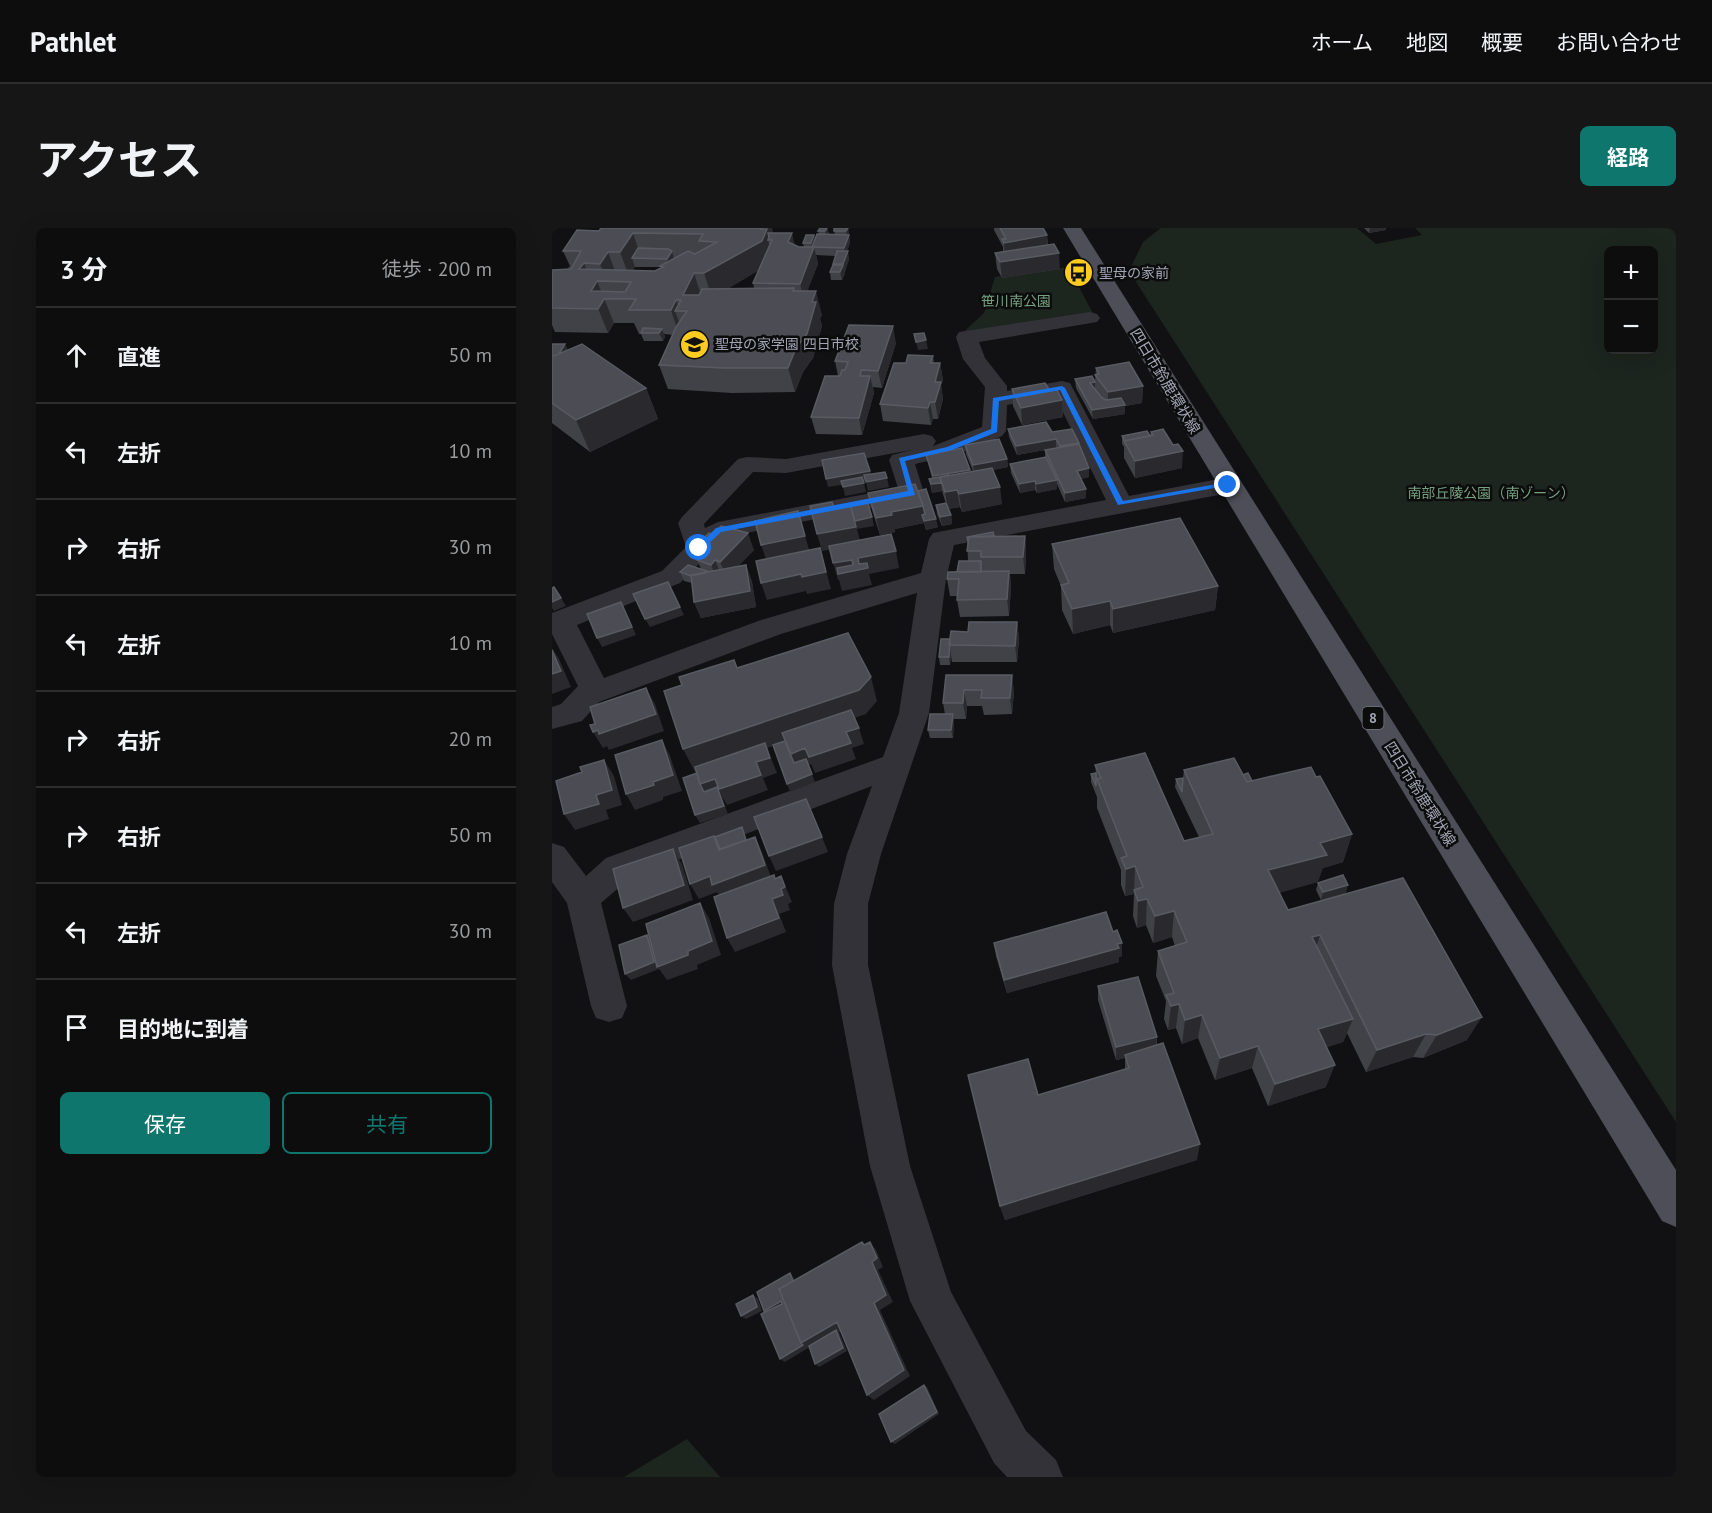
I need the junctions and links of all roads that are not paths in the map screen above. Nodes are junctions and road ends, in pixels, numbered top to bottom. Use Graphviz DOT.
graph roads {
  1 [pos="1072,228"];
  2 [pos="1090,318"];
  3 [pos="946,332"];
  4 [pos="980,406"];
  5 [pos="1228,485"];
  6 [pos="1120,504"];
  7 [pos="699,548"];
  8 [pos="933,579"];
  9 [pos="557,622"];
  10 [pos="594,688"];
  11 [pos="552,718"];
  12 [pos="897,764"];
  13 [pos="552,857"];
  14 [pos="583,898"];
  15 [pos="609,1006"];
  16 [pos="1676,1207"];
  17 [pos="1039,1477"];
  1 -- 5 [label="main road, 四日市鈴鹿環状線 / 8"];
  2 -- 4 [label="street"];
  3 -- 4 [label="street"];
  4 -- 6 [label="street"];
  4 -- 7 [label="street"];
  4 -- 7 [label="street"];
  5 -- 6 [label="street"];
  5 -- 16 [label="main road, 四日市鈴鹿環状線 / 8"];
  6 -- 8 [label="street"];
  7 -- 9 [label="street"];
  8 -- 10 [label="street"];
  8 -- 12 [label="street"];
  9 -- 10 [label="street"];
  10 -- 11 [label="street"];
  12 -- 14 [label="street"];
  12 -- 17 [label="street"];
  13 -- 14 [label="street"];
  14 -- 15 [label="street"];
}
